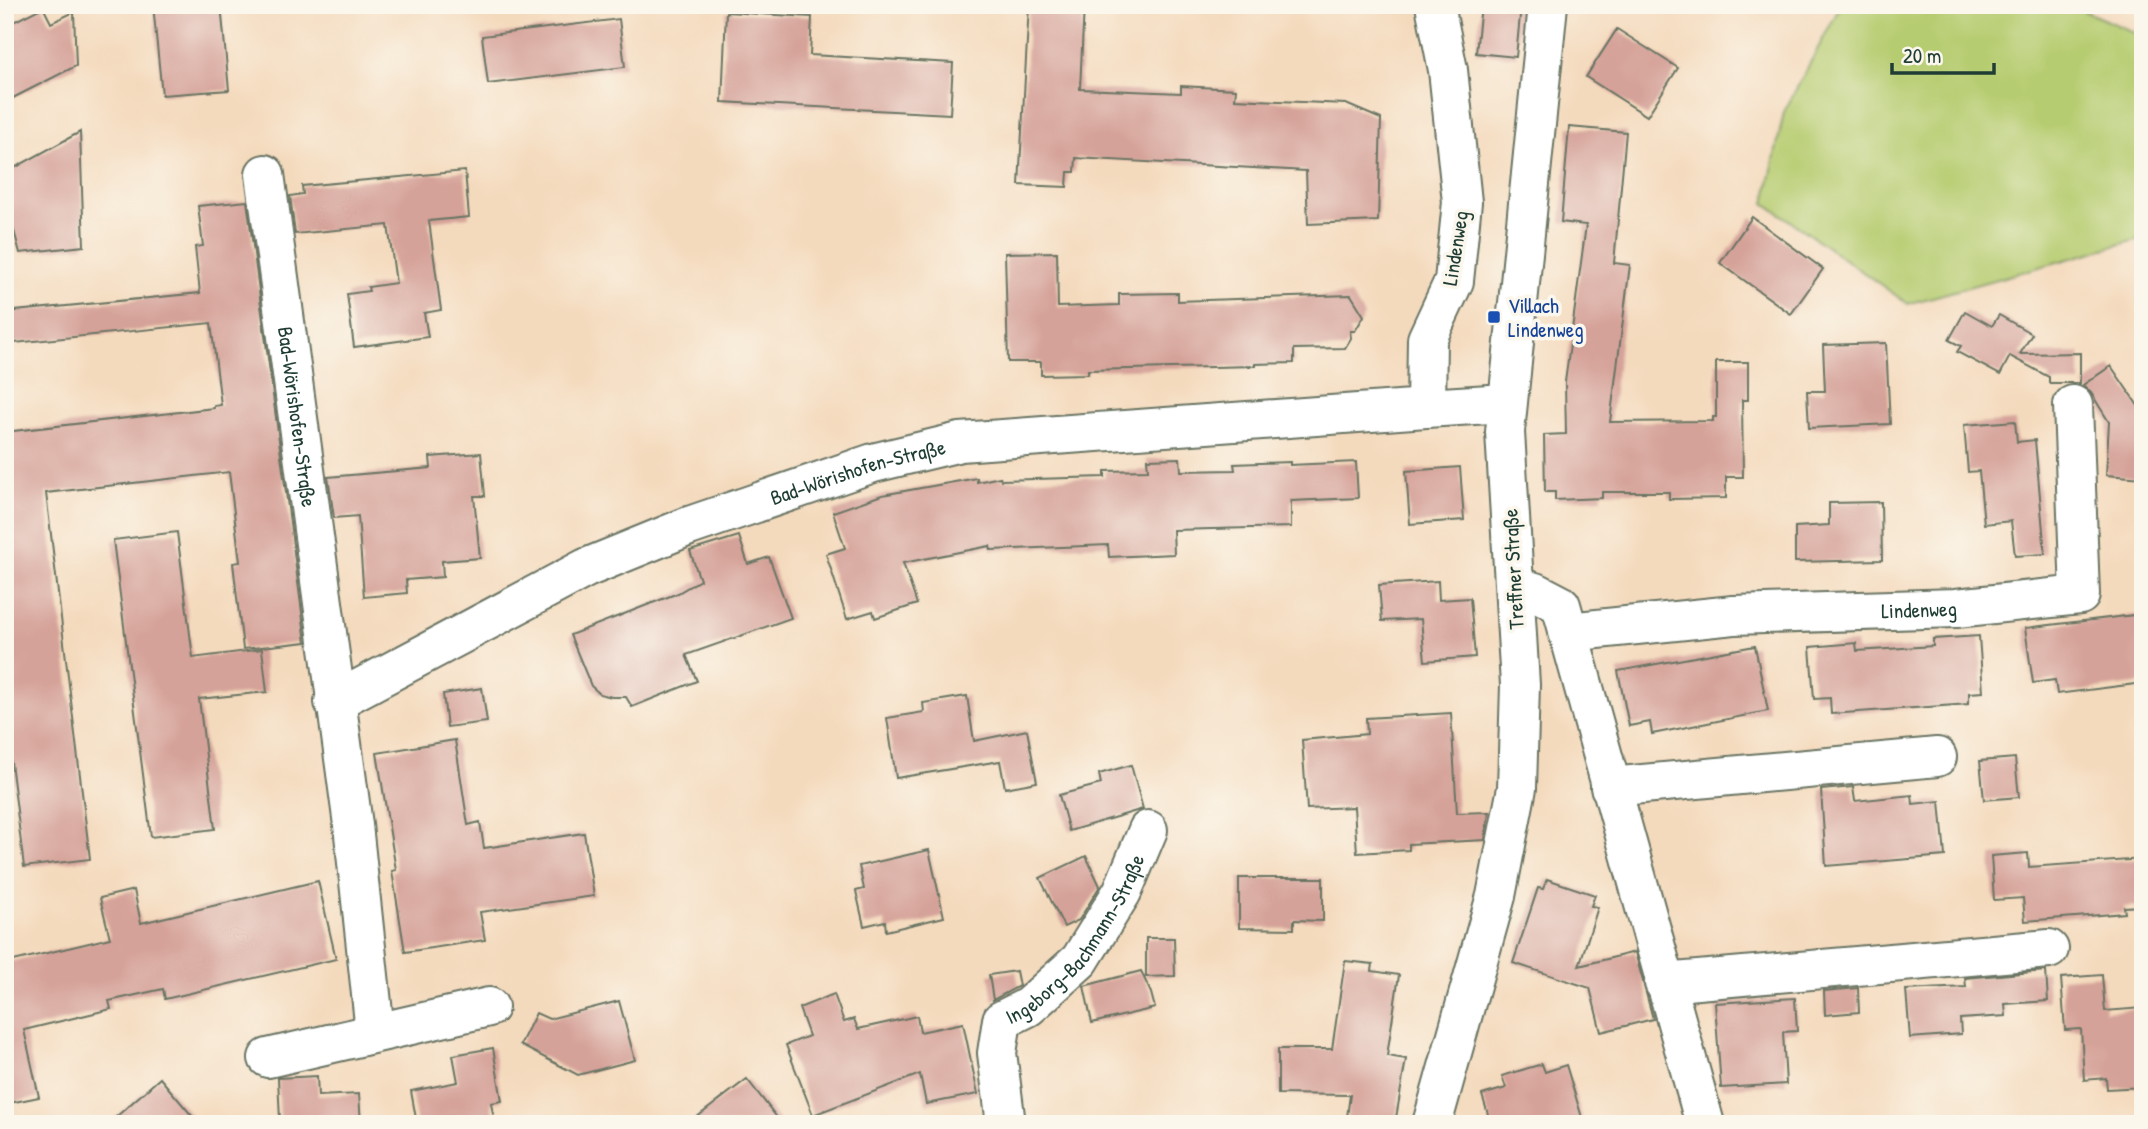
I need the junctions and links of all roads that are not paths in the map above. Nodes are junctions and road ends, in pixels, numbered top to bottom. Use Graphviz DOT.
graph roads {
  1 [pos="1435,5"];
  2 [pos="1547,7"];
  3 [pos="265,174"];
  4 [pos="1506,403"];
  5 [pos="2073,405"];
  6 [pos="1426,408"];
  7 [pos="1515,586"];
  8 [pos="1568,632"];
  9 [pos="334,702"];
  10 [pos="1937,757"];
  11 [pos="1610,787"];
  12 [pos="1148,830"];
  13 [pos="2049,949"];
  14 [pos="1664,983"];
  15 [pos="489,1007"];
  16 [pos="375,1032"];
  17 [pos="268,1058"];
  18 [pos="1006,1124"];
  19 [pos="1432,1124"];
  20 [pos="1705,1124"];
  1 -- 6 [label="street, Lindenweg"];
  2 -- 4 [label="street, Treffner Straße"];
  3 -- 9 [label="street, Bad-Wörishofen-Straße"];
  4 -- 6 [label="street"];
  4 -- 7 [label="street, Treffner Straße"];
  5 -- 8 [label="street, Lindenweg"];
  6 -- 9 [label="street, Bad-Wörishofen-Straße"];
  7 -- 8 [label="street"];
  7 -- 19 [label="street, Treffner Straße"];
  8 -- 11 [label="street"];
  9 -- 16 [label="street, Bad-Wörishofen-Straße"];
  10 -- 11 [label="street"];
  11 -- 14 [label="street"];
  12 -- 18 [label="street, Ingeborg-Bachmann-Straße"];
  13 -- 14 [label="street"];
  14 -- 20 [label="street"];
  15 -- 16 [label="street"];
  16 -- 17 [label="street"];
}
